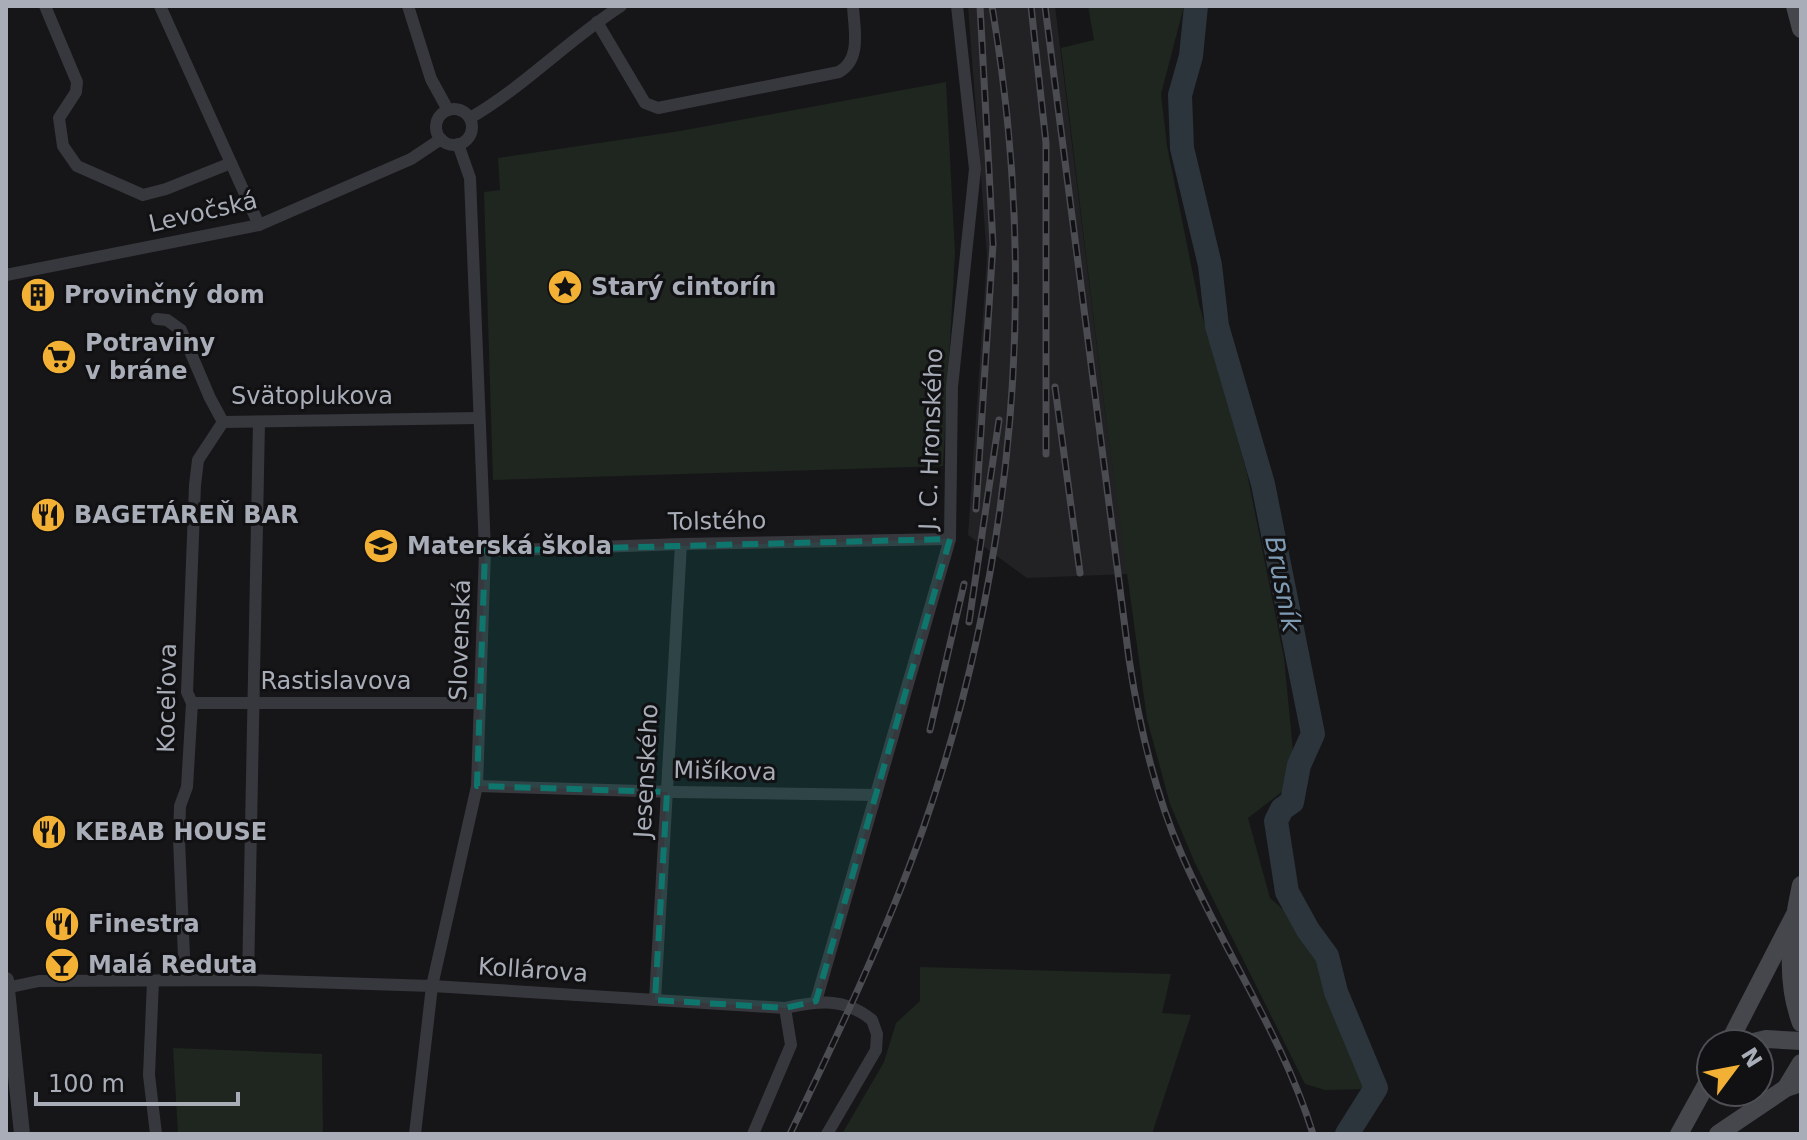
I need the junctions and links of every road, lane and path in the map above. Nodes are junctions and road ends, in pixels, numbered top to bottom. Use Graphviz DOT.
graph roads {
  1 [pos="45,6"];
  2 [pos="160,6"];
  3 [pos="408,6"];
  4 [pos="621,6"];
  5 [pos="853,6"];
  6 [pos="957,6"];
  7 [pos="1795,6"];
  8 [pos="597,22"];
  9 [pos="1801,29"];
  10 [pos="448,110"];
  11 [pos="470,118"];
  12 [pos="441,139"];
  13 [pos="458,144"];
  14 [pos="231,163"];
  15 [pos="259,225"];
  16 [pos="6,275"];
  17 [pos="157,319"];
  18 [pos="479,418"];
  19 [pos="223,422"];
  20 [pos="259,422"];
  21 [pos="950,539"];
  22 [pos="681,544"];
  23 [pos="485,551"];
  24 [pos="254,702"];
  25 [pos="192,703"];
  26 [pos="480,703"];
  27 [pos="477,786"];
  28 [pos="667,792"];
  29 [pos="876,795"];
  30 [pos="1801,885"];
  31 [pos="1794,916"];
  32 [pos="6,980"];
  33 [pos="185,980"];
  34 [pos="248,980"];
  35 [pos="153,981"];
  36 [pos="432,986"];
  37 [pos="6,988"];
  38 [pos="655,1000"];
  39 [pos="816,1001"];
  40 [pos="785,1008"];
  41 [pos="1801,1023"];
  42 [pos="1736,1028"];
  43 [pos="1775,1040"];
  44 [pos="1801,1041"];
  45 [pos="1801,1063"];
  46 [pos="1793,1086"];
  47 [pos="1695,1105"];
  48 [pos="22,1134"];
  49 [pos="156,1134"];
  50 [pos="415,1134"];
  51 [pos="753,1134"];
  52 [pos="827,1134"];
  53 [pos="1679,1134"];
  54 [pos="1718,1134"];
  1 -- 14 [label="street"];
  2 -- 14 [label="street"];
  3 -- 10 [label="street"];
  4 -- 8 [label="street"];
  5 -- 8 [label="street"];
  6 -- 21 [label="street, J. C. Hronského"];
  7 -- 9 [label="main road"];
  8 -- 11 [label="street"];
  10 -- 11 [label="street"];
  10 -- 12 [label="street"];
  11 -- 13 [label="street"];
  12 -- 13 [label="street"];
  12 -- 15 [label="street, Levočská"];
  13 -- 18 [label="street, Slovenská"];
  14 -- 15 [label="street"];
  15 -- 16 [label="street, Levočská"];
  17 -- 19 [label="street, Svätoplukova"];
  18 -- 20 [label="street, Svätoplukova"];
  18 -- 23 [label="street, Slovenská"];
  19 -- 20 [label="street, Svätoplukova"];
  19 -- 25 [label="street, Koceľova"];
  20 -- 24 [label="street"];
  21 -- 22 [label="street, Tolstého"];
  21 -- 29 [label="street, J. C. Hronského"];
  22 -- 23 [label="street, Tolstého"];
  22 -- 28 [label="street, Jesenského"];
  23 -- 26 [label="street, Slovenská"];
  24 -- 25 [label="street, Rastislavova"];
  24 -- 26 [label="street, Rastislavova"];
  24 -- 34 [label="street"];
  25 -- 33 [label="street, Koceľova"];
  26 -- 27 [label="street, Slovenská"];
  27 -- 28 [label="street, Mišíkova"];
  27 -- 36 [label="street, Slovenská"];
  28 -- 29 [label="street, Mišíkova"];
  28 -- 38 [label="street, Jesenského"];
  29 -- 39 [label="street, J. C. Hronského"];
  30 -- 31 [label="main road"];
  31 -- 41 [label="main road"];
  31 -- 42 [label="main road"];
  32 -- 37 [label="street"];
  33 -- 34 [label="street, Kollárova"];
  33 -- 35 [label="street, Kollárova"];
  34 -- 36 [label="street, Kollárova"];
  35 -- 37 [label="street, Kollárova"];
  35 -- 49 [label="street"];
  36 -- 38 [label="street, Kollárova"];
  36 -- 50 [label="street, Slovenská"];
  37 -- 48 [label="street"];
  38 -- 40 [label="street, Kollárova"];
  39 -- 40 [label="street, Kollárova"];
  39 -- 52 [label="street, Kollárova"];
  40 -- 51 [label="street"];
  43 -- 44 [label="main road"];
  45 -- 46 [label="main road"];
  46 -- 54 [label="main road"];
  47 -- 53 [label="main road"];
}
